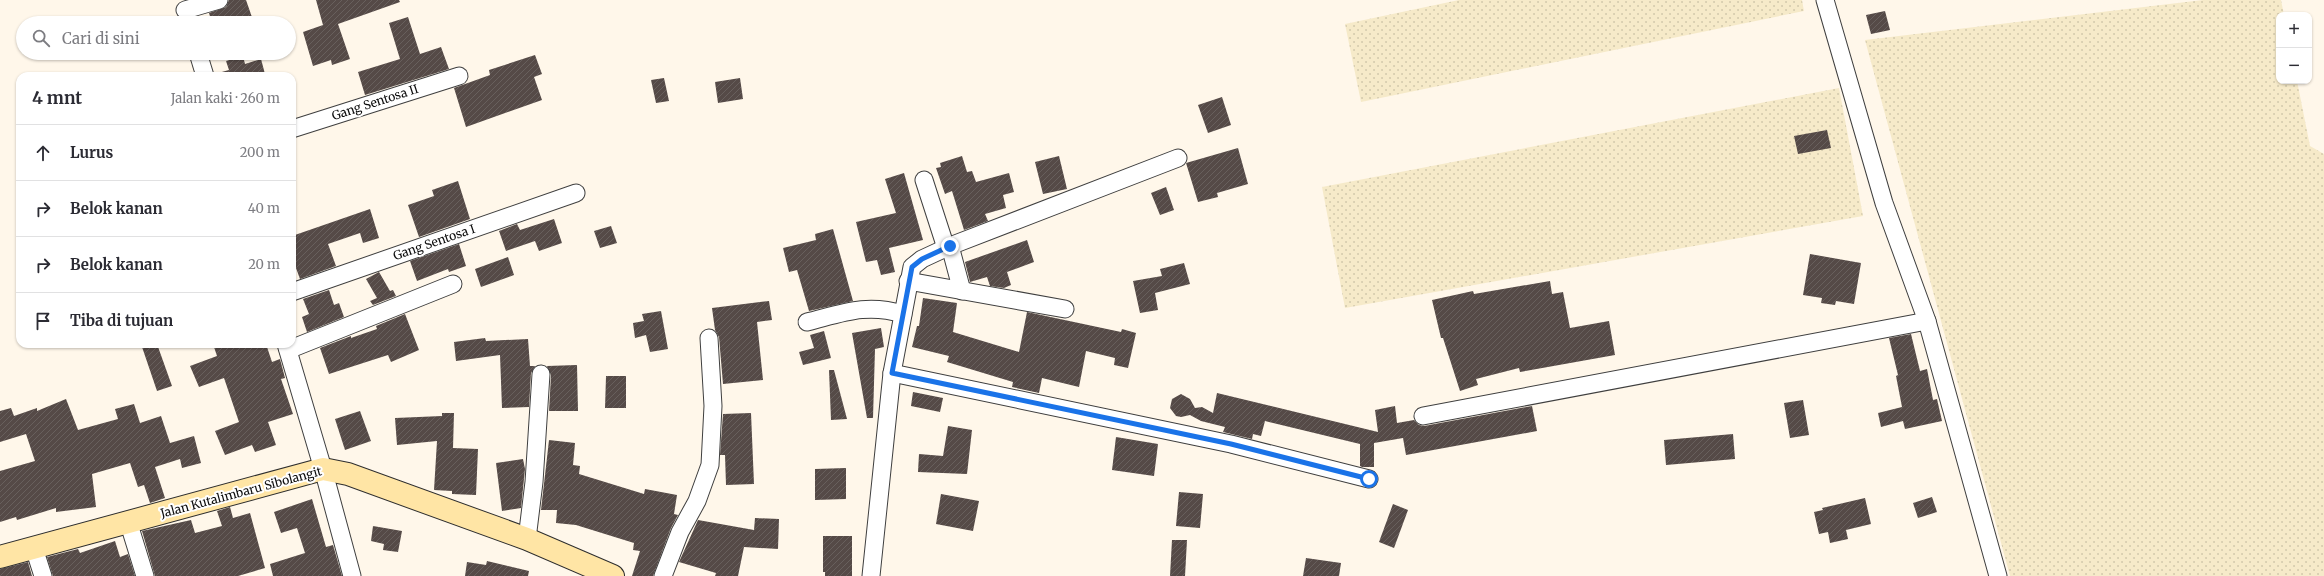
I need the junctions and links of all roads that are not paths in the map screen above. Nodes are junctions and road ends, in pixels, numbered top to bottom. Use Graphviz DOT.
graph roads {
  1 [pos="219,0"];
  2 [pos="1825,0"];
  3 [pos="186,11"];
  4 [pos="200,60"];
  5 [pos="205,72"];
  6 [pos="459,76"];
  7 [pos="296,128"];
  8 [pos="1178,158"];
  9 [pos="924,180"];
  10 [pos="576,193"];
  11 [pos="948,247"];
  12 [pos="908,281"];
  13 [pos="452,284"];
  14 [pos="296,291"];
  15 [pos="962,291"];
  16 [pos="1065,309"];
  17 [pos="903,314"];
  18 [pos="1927,321"];
  19 [pos="807,322"];
  20 [pos="709,338"];
  21 [pos="296,344"];
  22 [pos="287,348"];
  23 [pos="892,373"];
  24 [pos="541,374"];
  25 [pos="1423,416"];
  26 [pos="323,469"];
  27 [pos="1369,479"];
  28 [pos="128,521"];
  29 [pos="527,539"];
  30 [pos="34,548"];
  31 [pos="0,557"];
  32 [pos="43,576"];
  33 [pos="145,576"];
  34 [pos="352,576"];
  35 [pos="613,576"];
  36 [pos="663,576"];
  37 [pos="871,576"];
  38 [pos="1998,576"];
  1 -- 3 [label="street"];
  2 -- 18 [label="street"];
  4 -- 5 [label="street"];
  6 -- 7 [label="street, Gang Sentosa II"];
  8 -- 11 [label="street"];
  9 -- 11 [label="street"];
  10 -- 14 [label="street, Gang Sentosa I"];
  11 -- 12 [label="street"];
  11 -- 15 [label="street"];
  12 -- 15 [label="street"];
  12 -- 17 [label="street"];
  13 -- 21 [label="street"];
  15 -- 16 [label="street"];
  17 -- 19 [label="street"];
  17 -- 23 [label="street"];
  18 -- 25 [label="street"];
  18 -- 38 [label="street"];
  20 -- 36 [label="street"];
  22 -- 26 [label="street"];
  23 -- 27 [label="street"];
  23 -- 37 [label="street"];
  24 -- 29 [label="street"];
  26 -- 28 [label="street, Jalan Kutalimbaru Sibolangit"];
  26 -- 29 [label="street, Jalan Kutalimbaru Sibolangit"];
  26 -- 34 [label="street"];
  28 -- 30 [label="street, Jalan Kutalimbaru Sibolangit"];
  28 -- 33 [label="street"];
  29 -- 35 [label="street, Jalan Kutalimbaru Sibolangit"];
  30 -- 31 [label="street, Jalan Kutalimbaru Sibolangit"];
  30 -- 32 [label="street"];
}
